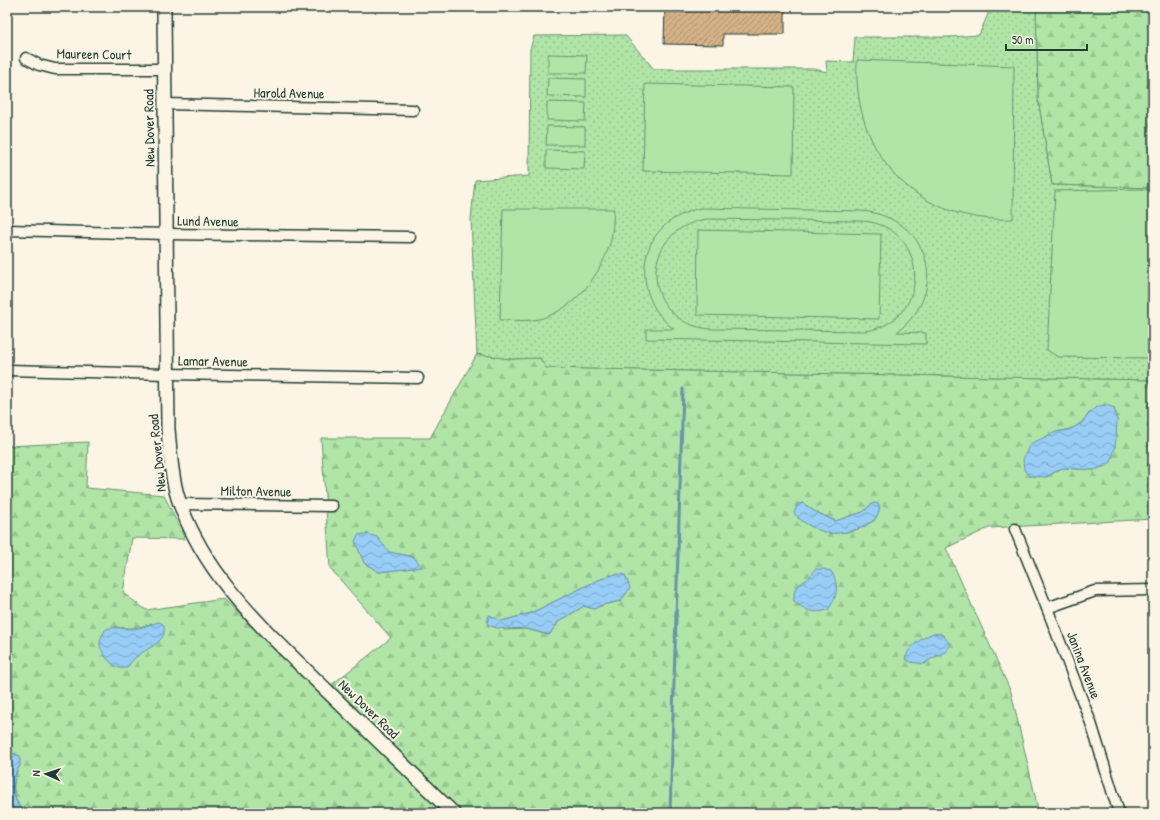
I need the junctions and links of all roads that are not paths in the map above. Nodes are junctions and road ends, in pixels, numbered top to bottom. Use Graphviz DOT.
graph roads {
  1 [pos="164,7"];
  2 [pos="26,58"];
  3 [pos="165,69"];
  4 [pos="165,104"];
  5 [pos="413,110"];
  6 [pos="7,230"];
  7 [pos="166,234"];
  8 [pos="410,237"];
  9 [pos="7,370"];
  10 [pos="167,374"];
  11 [pos="418,378"];
  12 [pos="180,504"];
  13 [pos="332,506"];
  14 [pos="1015,529"];
  15 [pos="1153,590"];
  16 [pos="1047,608"];
  17 [pos="453,813"];
  18 [pos="1119,813"];
  1 -- 3 [label="street, New Dover Road"];
  2 -- 3 [label="street, Maureen Court"];
  3 -- 4 [label="street, New Dover Road"];
  4 -- 5 [label="street, Harold Avenue"];
  4 -- 7 [label="street, New Dover Road"];
  6 -- 7 [label="street, Lund Avenue"];
  7 -- 8 [label="street, Lund Avenue"];
  7 -- 10 [label="street, New Dover Road"];
  9 -- 10 [label="street, Lamar Avenue"];
  10 -- 11 [label="street, Lamar Avenue"];
  10 -- 12 [label="street, New Dover Road"];
  12 -- 13 [label="street, Milton Avenue"];
  12 -- 17 [label="street, New Dover Road"];
  14 -- 16 [label="street, Janina Avenue"];
  15 -- 16 [label="street"];
  16 -- 18 [label="street, Janina Avenue"];
}
